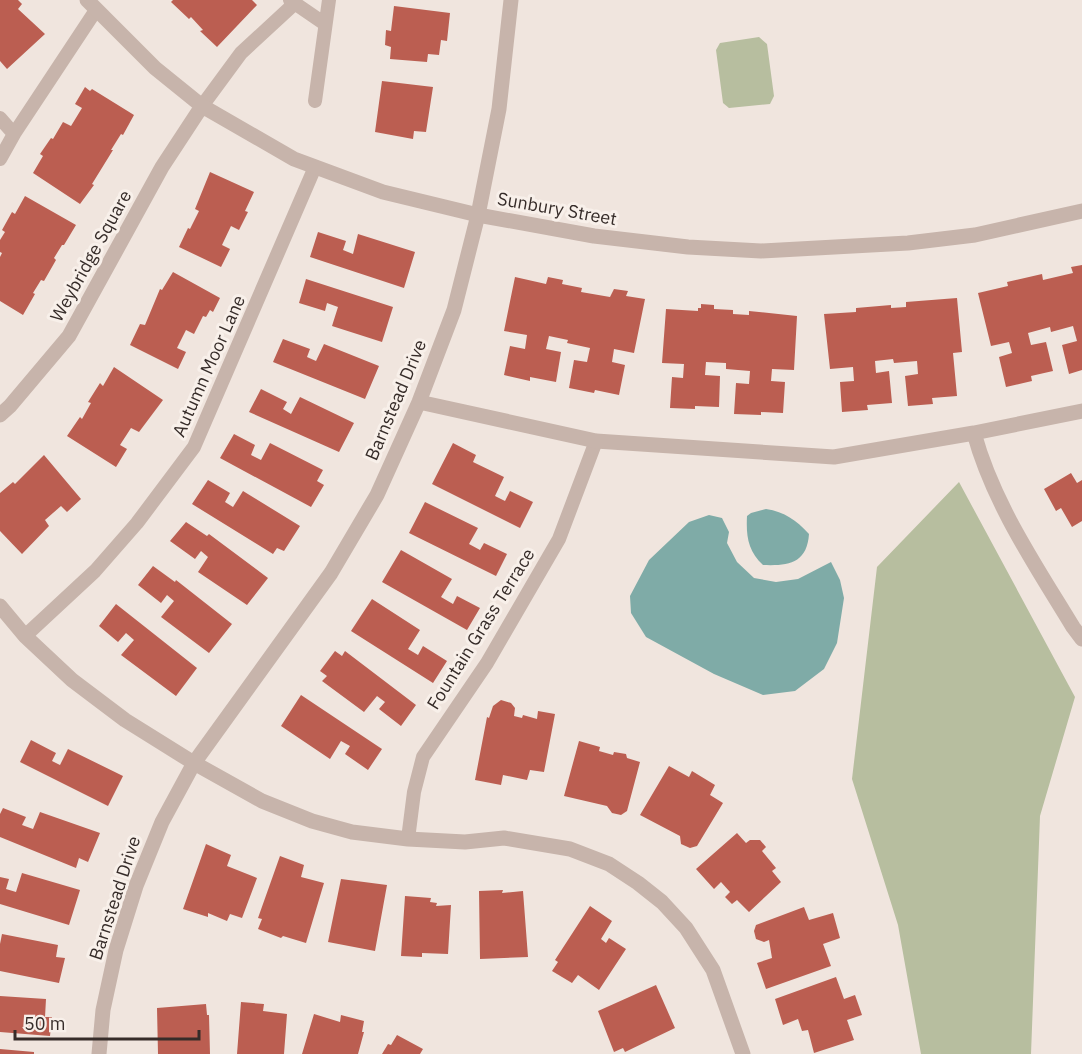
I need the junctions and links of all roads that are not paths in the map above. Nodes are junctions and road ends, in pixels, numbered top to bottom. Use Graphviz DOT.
graph roads {
  1 [pos="329,0"];
  2 [pos="511,0"];
  3 [pos="292,2"];
  4 [pos="92,5"];
  5 [pos="326,24"];
  6 [pos="315,101"];
  7 [pos="202,106"];
  8 [pos="0,118"];
  9 [pos="14,134"];
  10 [pos="0,159"];
  11 [pos="315,167"];
  12 [pos="1082,211"];
  13 [pos="478,215"];
  14 [pos="419,402"];
  15 [pos="1082,411"];
  16 [pos="0,415"];
  17 [pos="974,433"];
  18 [pos="596,441"];
  19 [pos="0,606"];
  20 [pos="25,636"];
  21 [pos="1082,639"];
  22 [pos="194,763"];
  23 [pos="408,839"];
  24 [pos="99,1054"];
  25 [pos="743,1054"];
  1 -- 5 [label="lane"];
  2 -- 13 [label="street, Barnstead Drive"];
  3 -- 5 [label="lane"];
  3 -- 7 [label="lane"];
  4 -- 7 [label="street, Sunbury Street"];
  4 -- 9 [label="lane"];
  5 -- 6 [label="lane"];
  7 -- 11 [label="street, Sunbury Street"];
  7 -- 16 [label="street, Weybridge Square"];
  8 -- 9 [label="lane"];
  9 -- 10 [label="lane"];
  11 -- 13 [label="street, Sunbury Street"];
  11 -- 20 [label="lane, Autumn Moor Lane"];
  12 -- 13 [label="street, Sunbury Street"];
  13 -- 14 [label="street, Barnstead Drive"];
  14 -- 18 [label="street"];
  14 -- 22 [label="street, Barnstead Drive"];
  15 -- 17 [label="street"];
  17 -- 18 [label="street"];
  17 -- 21 [label="street"];
  18 -- 23 [label="lane, Fountain Grass Terrace"];
  19 -- 20 [label="street"];
  20 -- 22 [label="street"];
  22 -- 23 [label="street"];
  22 -- 24 [label="street, Barnstead Drive"];
  23 -- 25 [label="street"];
}
